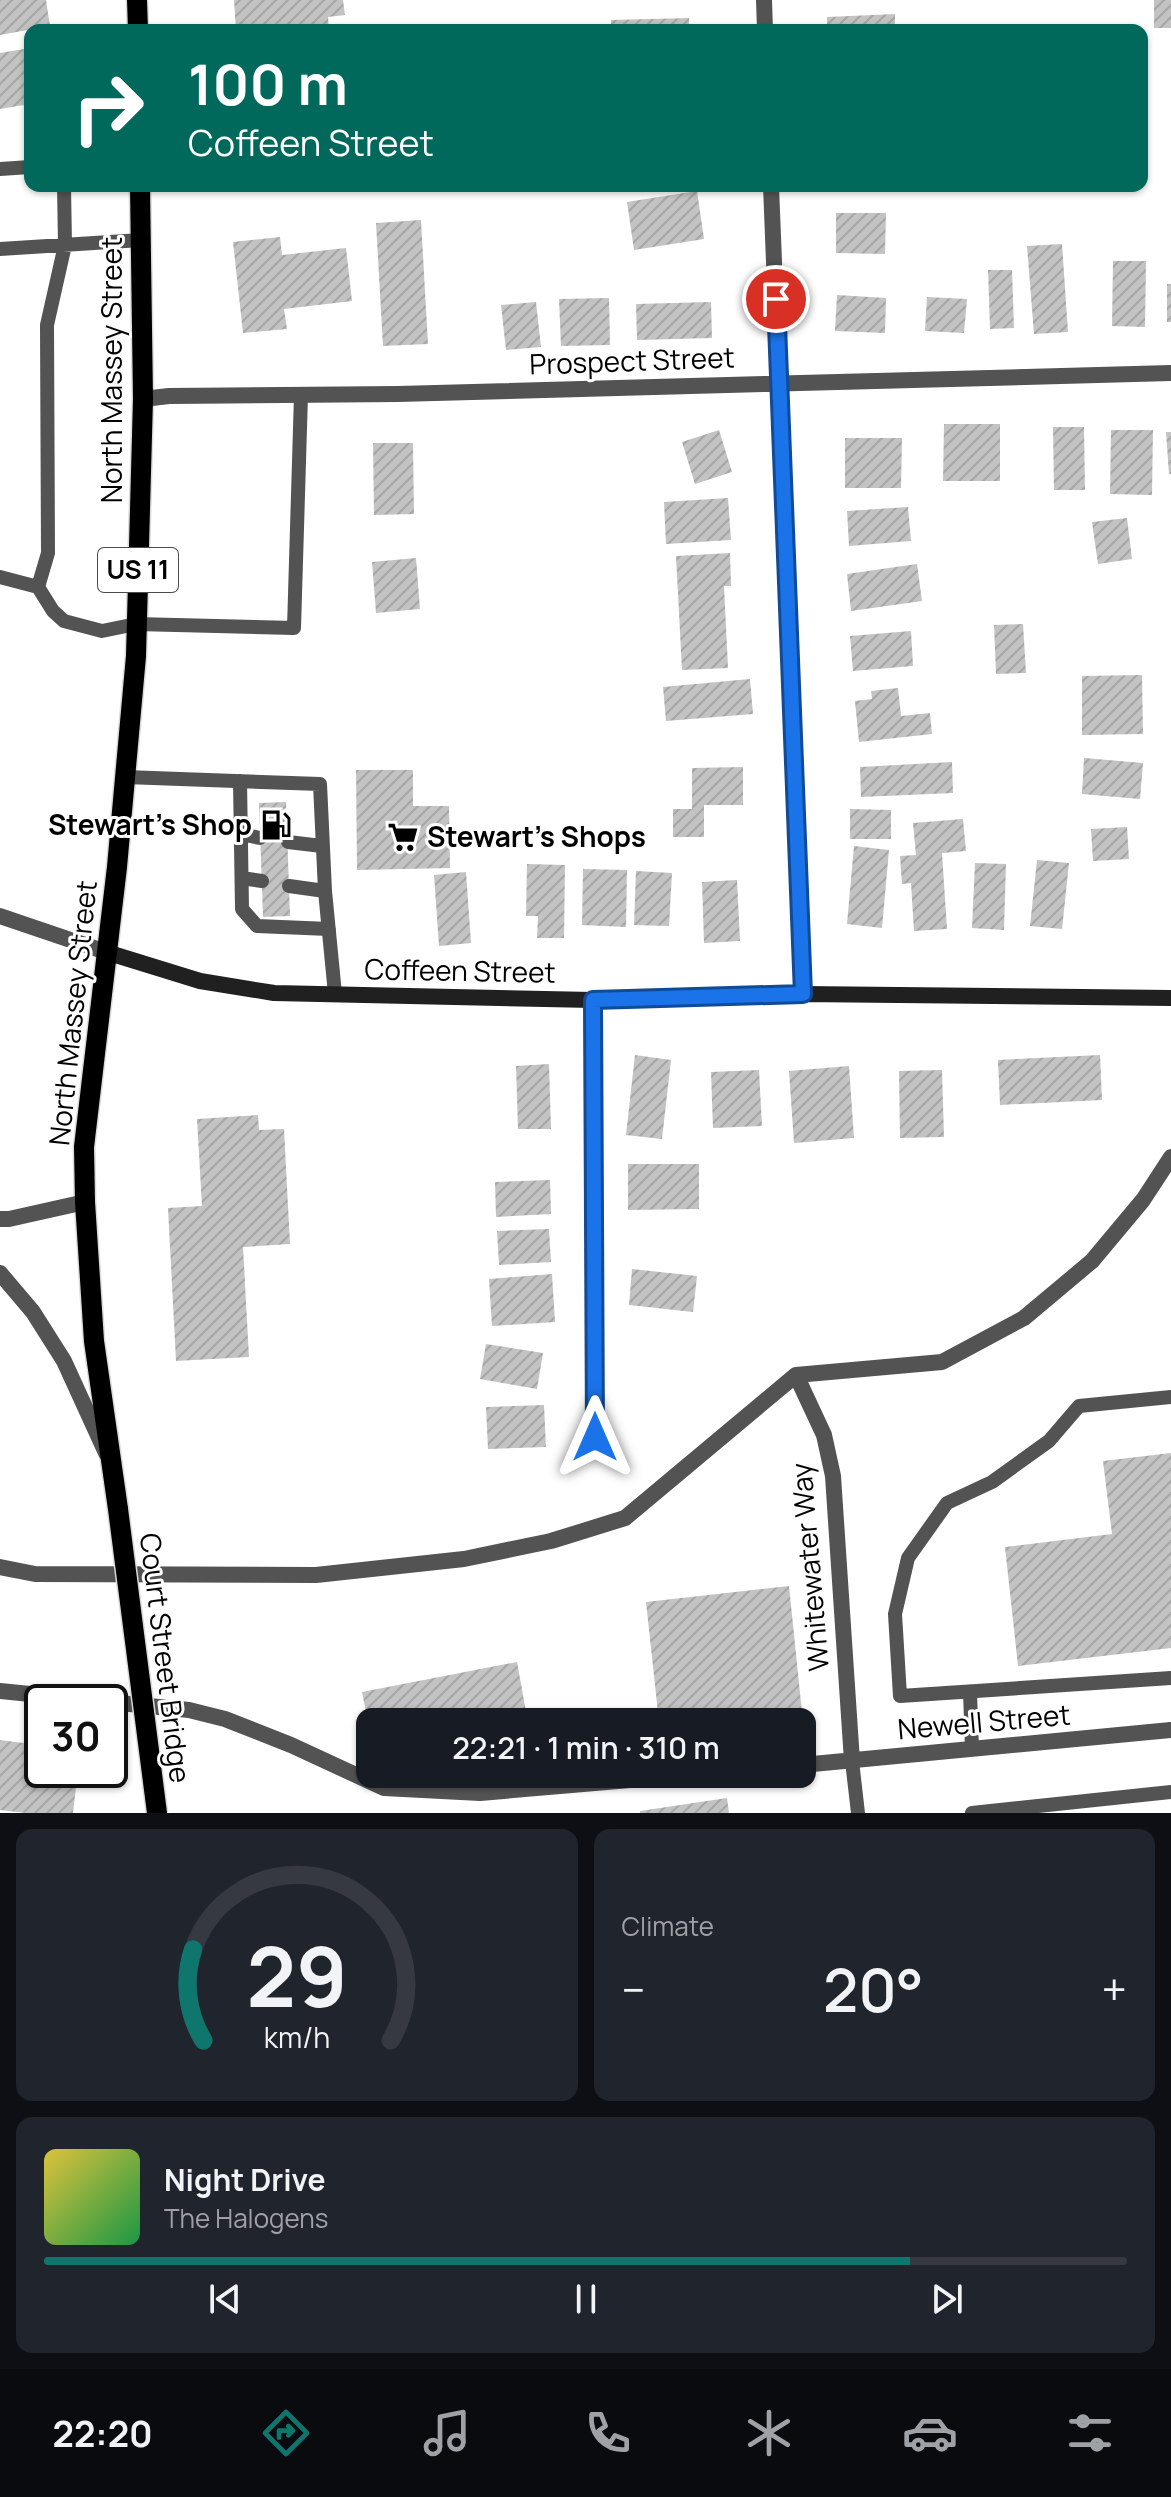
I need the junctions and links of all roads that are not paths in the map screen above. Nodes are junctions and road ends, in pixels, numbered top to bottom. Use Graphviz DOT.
graph roads {
  1 [pos="137,0"];
  2 [pos="764,0"];
  3 [pos="138,24"];
  4 [pos="765,24"];
  5 [pos="24,167"];
  6 [pos="0,169"];
  7 [pos="64,192"];
  8 [pos="140,192"];
  9 [pos="771,192"];
  10 [pos="141,240"];
  11 [pos="65,245"];
  12 [pos="0,249"];
  13 [pos="1171,373"];
  14 [pos="779,383"];
  15 [pos="301,395"];
  16 [pos="143,399"];
  17 [pos="0,577"];
  18 [pos="38,587"];
  19 [pos="136,624"];
  20 [pos="125,777"];
  21 [pos="240,781"];
  22 [pos="241,834"];
  23 [pos="260,838"];
  24 [pos="288,842"];
  25 [pos="322,846"];
  26 [pos="242,878"];
  27 [pos="262,881"];
  28 [pos="289,886"];
  29 [pos="325,891"];
  30 [pos="0,916"];
  31 [pos="329,929"];
  32 [pos="106,952"];
  33 [pos="335,994"];
  34 [pos="803,994"];
  35 [pos="1171,998"];
  36 [pos="593,1000"];
  37 [pos="1171,1157"];
  38 [pos="85,1202"];
  39 [pos="0,1219"];
  40 [pos="0,1273"];
  41 [pos="796,1375"];
  42 [pos="1171,1397"];
  43 [pos="595,1437"];
  44 [pos="110,1462"];
  45 [pos="0,1567"];
  46 [pos="1171,1678"];
  47 [pos="0,1691"];
  48 [pos="970,1692"];
  49 [pos="1171,1730"];
  50 [pos="972,1749"];
  51 [pos="852,1761"];
  52 [pos="816,1764"];
  53 [pos="356,1775"];
  54 [pos="384,1788"];
  55 [pos="538,1788"];
  56 [pos="1171,1792"];
  57 [pos="157,1813"];
  58 [pos="858,1813"];
  59 [pos="972,1813"];
  1 -- 3 [label="main road"];
  2 -- 4 [label="street"];
  5 -- 6 [label="lane"];
  7 -- 11 [label="lane"];
  8 -- 10 [label="main road, North Massey Street / US 11"];
  9 -- 14 [label="street"];
  10 -- 11 [label="lane"];
  10 -- 16 [label="main road, North Massey Street / US 11"];
  11 -- 12 [label="lane"];
  11 -- 18 [label="lane"];
  13 -- 14 [label="street, Prospect Street"];
  14 -- 15 [label="street, Prospect Street"];
  14 -- 34 [label="street"];
  15 -- 16 [label="street, Prospect Street"];
  15 -- 19 [label="lane"];
  16 -- 19 [label="main road, North Massey Street / US 11"];
  17 -- 18 [label="lane"];
  18 -- 19 [label="lane"];
  19 -- 20 [label="main road, North Massey Street / US 11"];
  20 -- 21 [label="lane"];
  20 -- 32 [label="main road, North Massey Street / US 11"];
  21 -- 22 [label="lane"];
  21 -- 25 [label="lane"];
  22 -- 23 [label="lane"];
  22 -- 26 [label="lane"];
  24 -- 25 [label="lane"];
  25 -- 29 [label="lane"];
  26 -- 27 [label="lane"];
  26 -- 31 [label="lane"];
  28 -- 29 [label="lane"];
  29 -- 31 [label="lane"];
  30 -- 32 [label="street, Coffeen Street"];
  31 -- 33 [label="lane"];
  32 -- 33 [label="main road, Coffeen Street"];
  32 -- 38 [label="main road, North Massey Street / US 11"];
  33 -- 36 [label="main road, Coffeen Street"];
  34 -- 35 [label="main road, Coffeen Street"];
  34 -- 36 [label="main road, Coffeen Street"];
  36 -- 43 [label="street"];
  37 -- 41 [label="street"];
  38 -- 39 [label="street"];
  38 -- 44 [label="main road, North Massey Street / US 11"];
  40 -- 44 [label="street"];
  41 -- 45 [label="street"];
  41 -- 51 [label="street, Whitewater Way"];
  42 -- 48 [label="lane"];
  44 -- 57 [label="main road, Court Street Bridge / US 11, bridge"];
  46 -- 48 [label="lane"];
  47 -- 53 [label="street"];
  48 -- 50 [label="lane"];
  49 -- 50 [label="street, Newell Street"];
  50 -- 51 [label="street, Newell Street"];
  51 -- 52 [label="street, Newell Street"];
  51 -- 58 [label="lane"];
  54 -- 55 [label="street"];
  56 -- 59 [label="lane"];
}
